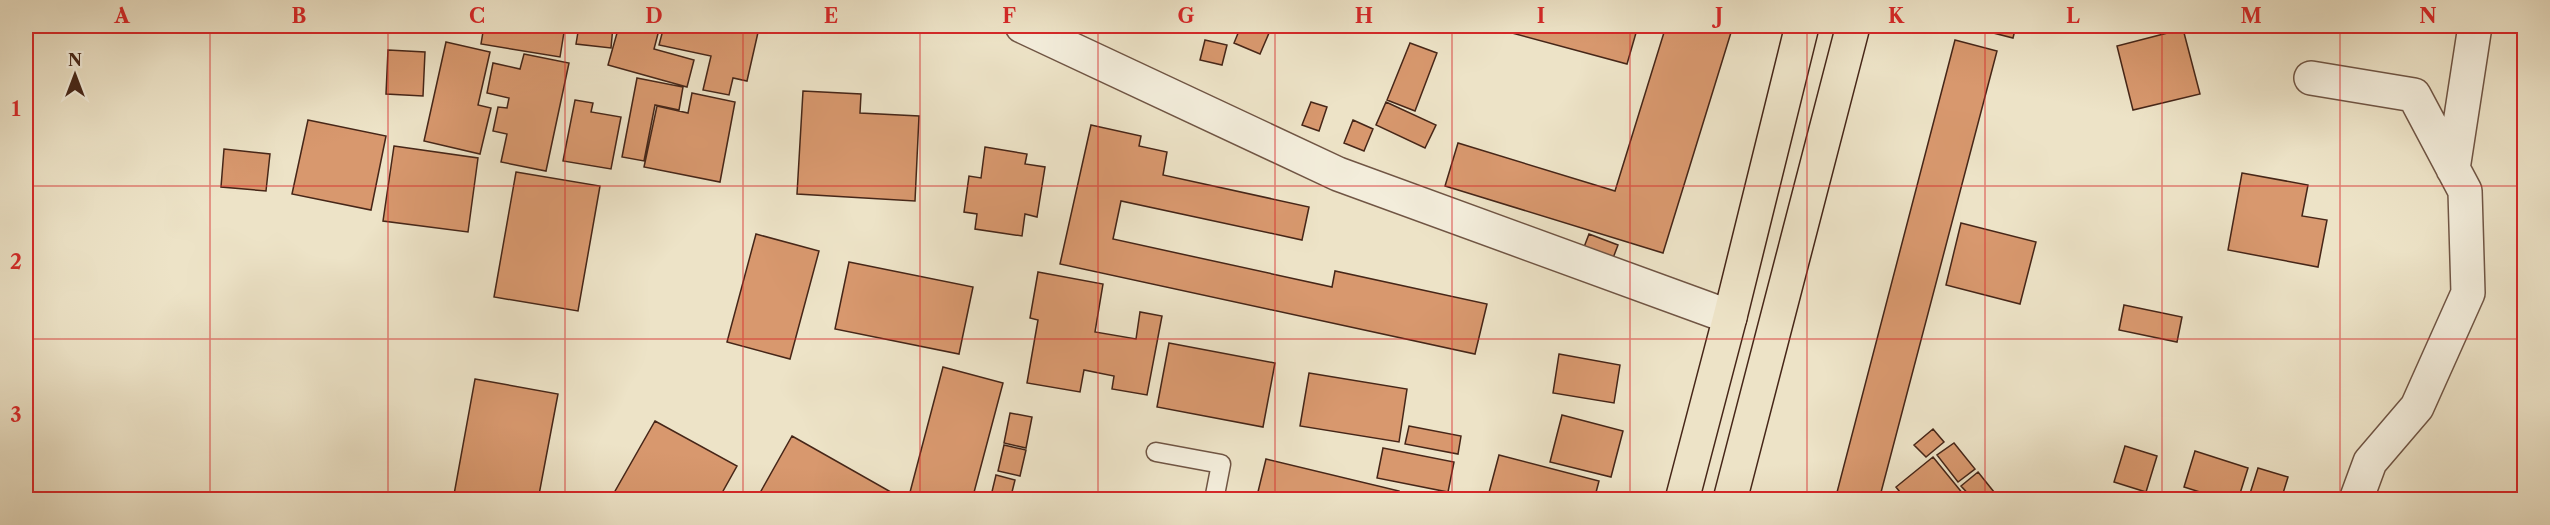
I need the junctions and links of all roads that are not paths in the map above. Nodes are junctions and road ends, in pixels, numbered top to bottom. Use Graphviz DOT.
graph roads {
  1 [pos="1022,26"];
  2 [pos="1802,26"];
  3 [pos="1853,26"];
  4 [pos="2475,26"];
  5 [pos="2311,78"];
  6 [pos="2454,169"];
  7 [pos="1730,317"];
  8 [pos="1156,452"];
  9 [pos="1214,500"];
  10 [pos="1682,500"];
  11 [pos="1730,500"];
  12 [pos="2356,500"];
  1 -- 7 [label="street"];
  2 -- 7 [label="highway"];
  3 -- 11 [label="highway"];
  4 -- 6 [label="street"];
  5 -- 6 [label="street"];
  6 -- 12 [label="street"];
  7 -- 10 [label="highway"];
  8 -- 9 [label="lane"];
}
